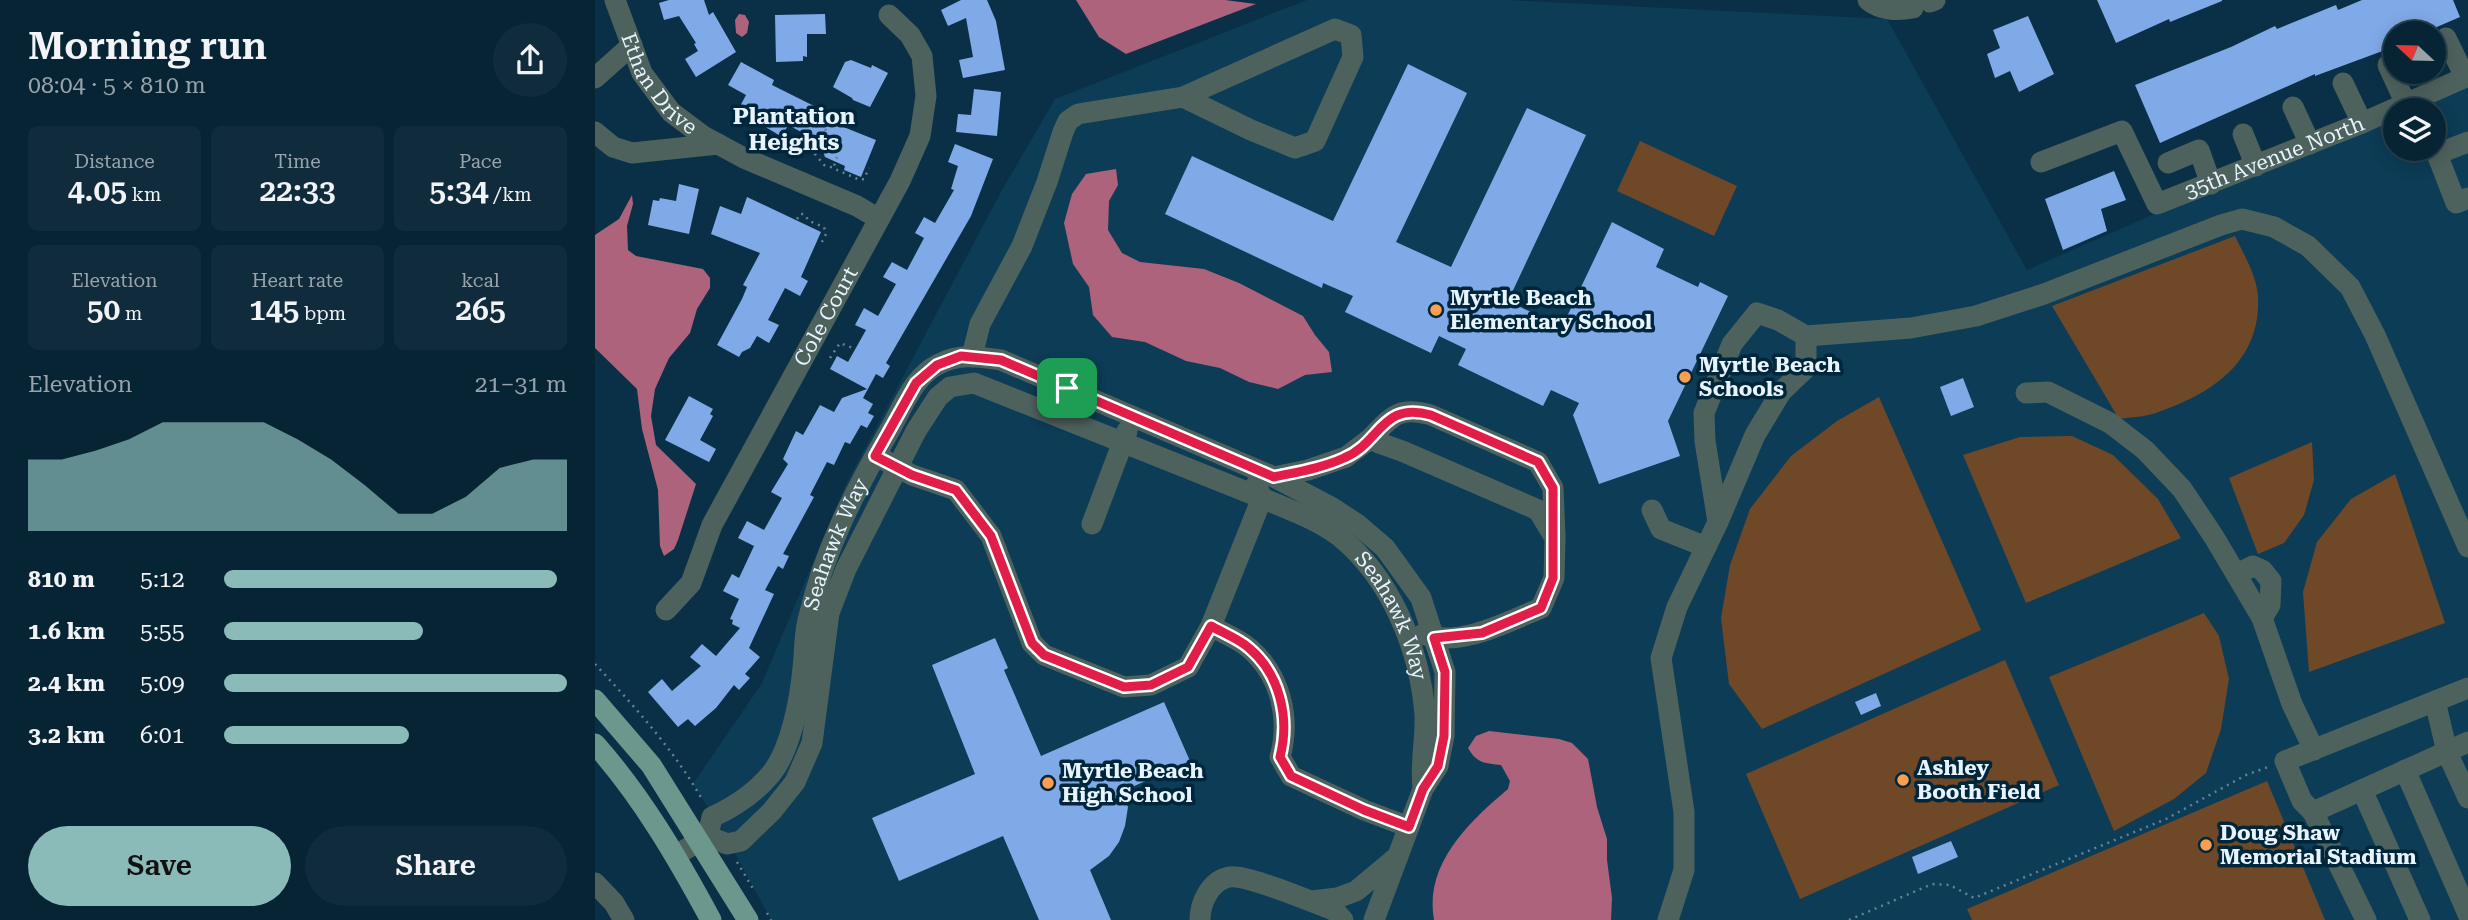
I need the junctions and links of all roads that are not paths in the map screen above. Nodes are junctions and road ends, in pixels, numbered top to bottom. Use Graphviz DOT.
graph roads {
  1 [pos="615,0"];
  2 [pos="1868,0"];
  3 [pos="1926,3"];
  4 [pos="889,15"];
  5 [pos="2447,40"];
  6 [pos="632,45"];
  7 [pos="2467,77"];
  8 [pos="595,78"];
  9 [pos="2343,83"];
  10 [pos="1183,97"];
  11 [pos="2420,98"];
  12 [pos="2294,107"];
  13 [pos="2383,114"];
  14 [pos="2362,123"];
  15 [pos="595,132"];
  16 [pos="2243,134"];
  17 [pos="2468,142"];
  18 [pos="718,144"];
  19 [pos="2310,144"];
  20 [pos="2041,162"];
  21 [pos="2168,163"];
  22 [pos="2256,166"];
  23 [pos="2211,184"];
  24 [pos="2468,198"];
  25 [pos="879,219"];
  26 [pos="1806,336"];
  27 [pos="972,356"];
  28 [pos="2026,393"];
  29 [pos="1133,416"];
  30 [pos="1371,438"];
  31 [pos="1122,443"];
  32 [pos="875,456"];
  33 [pos="1224,456"];
  34 [pos="897,467"];
  35 [pos="1274,477"];
  36 [pos="1262,498"];
  37 [pos="1652,510"];
  38 [pos="1718,522"];
  39 [pos="1092,524"];
  40 [pos="1555,538"];
  41 [pos="1706,547"];
  42 [pos="2468,547"];
  43 [pos="1378,576"];
  44 [pos="666,610"];
  45 [pos="1211,626"];
  46 [pos="1434,638"];
  47 [pos="2468,688"];
  48 [pos="595,700"];
  49 [pos="2435,701"];
  50 [pos="2468,742"];
  51 [pos="595,744"];
  52 [pos="2314,750"];
  53 [pos="2447,752"];
  54 [pos="2406,770"];
  55 [pos="1423,789"];
  56 [pos="2362,790"];
  57 [pos="2468,798"];
  58 [pos="2313,812"];
  59 [pos="1409,827"];
  60 [pos="703,839"];
  61 [pos="1400,854"];
  62 [pos="676,855"];
  63 [pos="595,883"];
  64 [pos="1310,901"];
  65 [pos="2468,914"];
  66 [pos="624,920"];
  67 [pos="711,920"];
  68 [pos="748,920"];
  69 [pos="1200,920"];
  70 [pos="1343,920"];
  71 [pos="1374,920"];
  72 [pos="1668,920"];
  73 [pos="2366,920"];
  74 [pos="2420,920"];
  1 -- 6 [label="street, Ethan Drive"];
  2 -- 3 [label="street"];
  4 -- 25 [label="street, Cole Court"];
  5 -- 7 [label="street"];
  6 -- 8 [label="street"];
  6 -- 18 [label="street, Ethan Drive"];
  7 -- 11 [label="street, 35th Avenue North"];
  9 -- 14 [label="street"];
  10 -- 10 [label="street"];
  10 -- 27 [label="street"];
  12 -- 19 [label="street"];
  13 -- 14 [label="street, 35th Avenue North"];
  14 -- 19 [label="street, 35th Avenue North"];
  15 -- 18 [label="street"];
  16 -- 22 [label="street"];
  17 -- 24 [label="street"];
  18 -- 25 [label="street, Ethan Drive"];
  19 -- 22 [label="street, 35th Avenue North"];
  20 -- 23 [label="street, 35th Avenue North"];
  21 -- 23 [label="street"];
  22 -- 23 [label="street, 35th Avenue North"];
  25 -- 44 [label="street, Cole Court"];
  26 -- 38 [label="street"];
  26 -- 38 [label="street"];
  26 -- 42 [label="street"];
  27 -- 29 [label="street, Seahawk Way"];
  27 -- 32 [label="street, Seahawk Way"];
  28 -- 52 [label="street"];
  29 -- 31 [label="street"];
  29 -- 33 [label="street, Seahawk Way"];
  30 -- 35 [label="street"];
  30 -- 40 [label="street"];
  30 -- 40 [label="street"];
  31 -- 34 [label="street, Seahawk Way"];
  31 -- 36 [label="street, Seahawk Way"];
  31 -- 39 [label="street"];
  32 -- 34 [label="street"];
  32 -- 60 [label="street, Seahawk Way"];
  33 -- 35 [label="street, Seahawk Way"];
  33 -- 36 [label="street"];
  34 -- 45 [label="street"];
  34 -- 60 [label="street, Seahawk Way"];
  35 -- 46 [label="street, Seahawk Way"];
  36 -- 43 [label="street, Seahawk Way"];
  36 -- 45 [label="street"];
  37 -- 41 [label="street"];
  38 -- 41 [label="street"];
  40 -- 46 [label="street"];
  41 -- 72 [label="street"];
  43 -- 46 [label="street"];
  43 -- 55 [label="street, Seahawk Way"];
  45 -- 59 [label="street"];
  46 -- 55 [label="street, Seahawk Way"];
  47 -- 49 [label="street"];
  48 -- 60 [label="main road"];
  49 -- 52 [label="street"];
  49 -- 53 [label="street"];
  50 -- 53 [label="street"];
  51 -- 62 [label="main road"];
  52 -- 58 [label="street"];
  53 -- 54 [label="street"];
  53 -- 57 [label="street"];
  54 -- 56 [label="street"];
  54 -- 65 [label="street"];
  55 -- 59 [label="street, Seahawk Way"];
  56 -- 58 [label="street"];
  56 -- 74 [label="street"];
  58 -- 73 [label="street"];
  59 -- 61 [label="street, Seahawk Way"];
  60 -- 62 [label="street, Seahawk Way"];
  60 -- 68 [label="main road"];
  61 -- 64 [label="street"];
  61 -- 71 [label="street, Seahawk Way"];
  62 -- 67 [label="main road"];
  63 -- 66 [label="street"];
  64 -- 69 [label="street"];
  64 -- 70 [label="street"];
}
